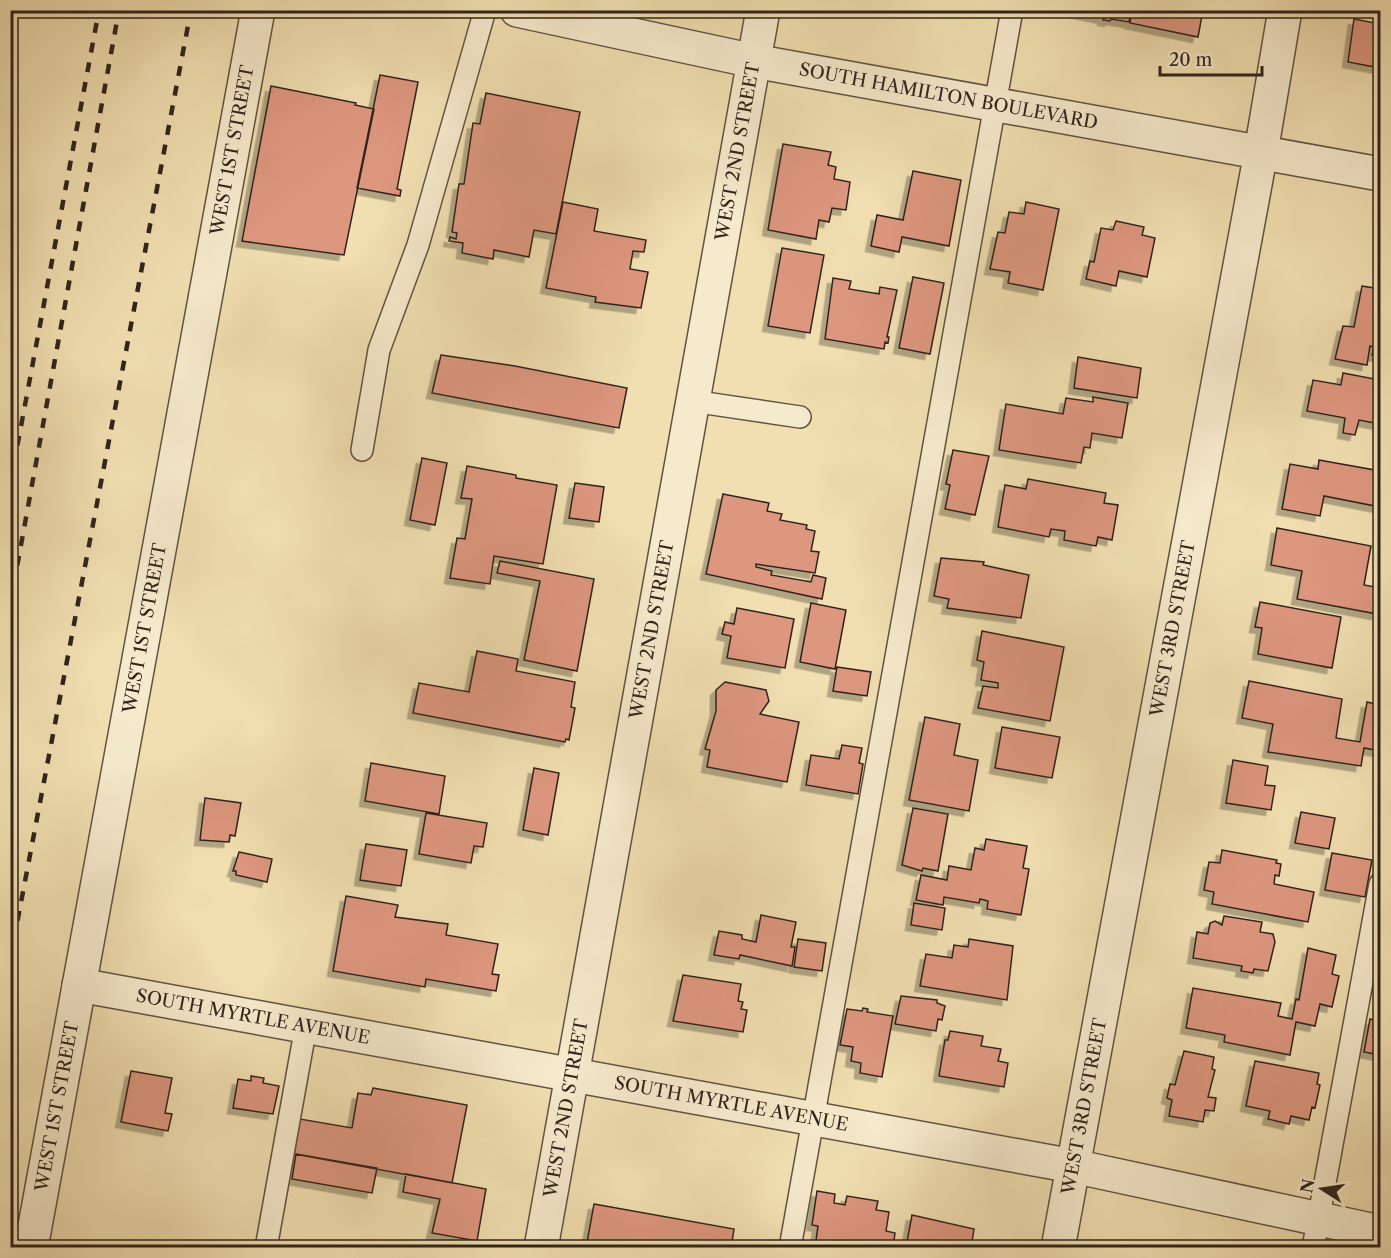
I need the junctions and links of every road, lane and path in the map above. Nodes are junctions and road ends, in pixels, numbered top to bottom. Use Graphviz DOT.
graph roads {
  1 [pos="258,10"];
  2 [pos="485,10"];
  3 [pos="518,10"];
  4 [pos="763,10"];
  5 [pos="1012,10"];
  6 [pos="1285,10"];
  7 [pos="754,61"];
  8 [pos="994,105"];
  9 [pos="1261,152"];
  10 [pos="1380,174"];
  11 [pos="692,401"];
  12 [pos="800,417"];
  13 [pos="362,450"];
  14 [pos="1380,884"];
  15 [pos="79,985"];
  16 [pos="306,1026"];
  17 [pos="572,1074"];
  18 [pos="812,1118"];
  19 [pos="1073,1166"];
  20 [pos="1380,1232"];
  21 [pos="1315,1233"];
  22 [pos="31,1248"];
  23 [pos="266,1248"];
  24 [pos="541,1248"];
  25 [pos="790,1248"];
  26 [pos="1058,1248"];
  1 -- 15 [label="street, WEST 1ST STREET"];
  2 -- 13 [label="lane"];
  3 -- 7 [label="street, SOUTH HAMILTON BOULEVARD"];
  4 -- 7 [label="street, WEST 2ND STREET"];
  5 -- 8 [label="lane"];
  6 -- 9 [label="street, WEST 3RD STREET"];
  7 -- 8 [label="street, SOUTH HAMILTON BOULEVARD"];
  7 -- 11 [label="street, WEST 2ND STREET"];
  8 -- 9 [label="street, SOUTH HAMILTON BOULEVARD"];
  8 -- 18 [label="lane"];
  9 -- 10 [label="street, SOUTH HAMILTON BOULEVARD"];
  9 -- 19 [label="street, WEST 3RD STREET"];
  11 -- 12 [label="lane"];
  11 -- 17 [label="street, WEST 2ND STREET"];
  14 -- 21 [label="lane"];
  15 -- 16 [label="street, SOUTH MYRTLE AVENUE"];
  15 -- 22 [label="street, WEST 1ST STREET"];
  16 -- 17 [label="street, SOUTH MYRTLE AVENUE"];
  16 -- 23 [label="lane"];
  17 -- 18 [label="street, SOUTH MYRTLE AVENUE"];
  17 -- 24 [label="street, WEST 2ND STREET"];
  18 -- 19 [label="street, SOUTH MYRTLE AVENUE"];
  18 -- 25 [label="lane"];
  19 -- 21 [label="street, SOUTH MYRTLE AVENUE"];
  19 -- 26 [label="street, WEST 3RD STREET"];
  20 -- 21 [label="street, SOUTH MYRTLE AVENUE"];
}
